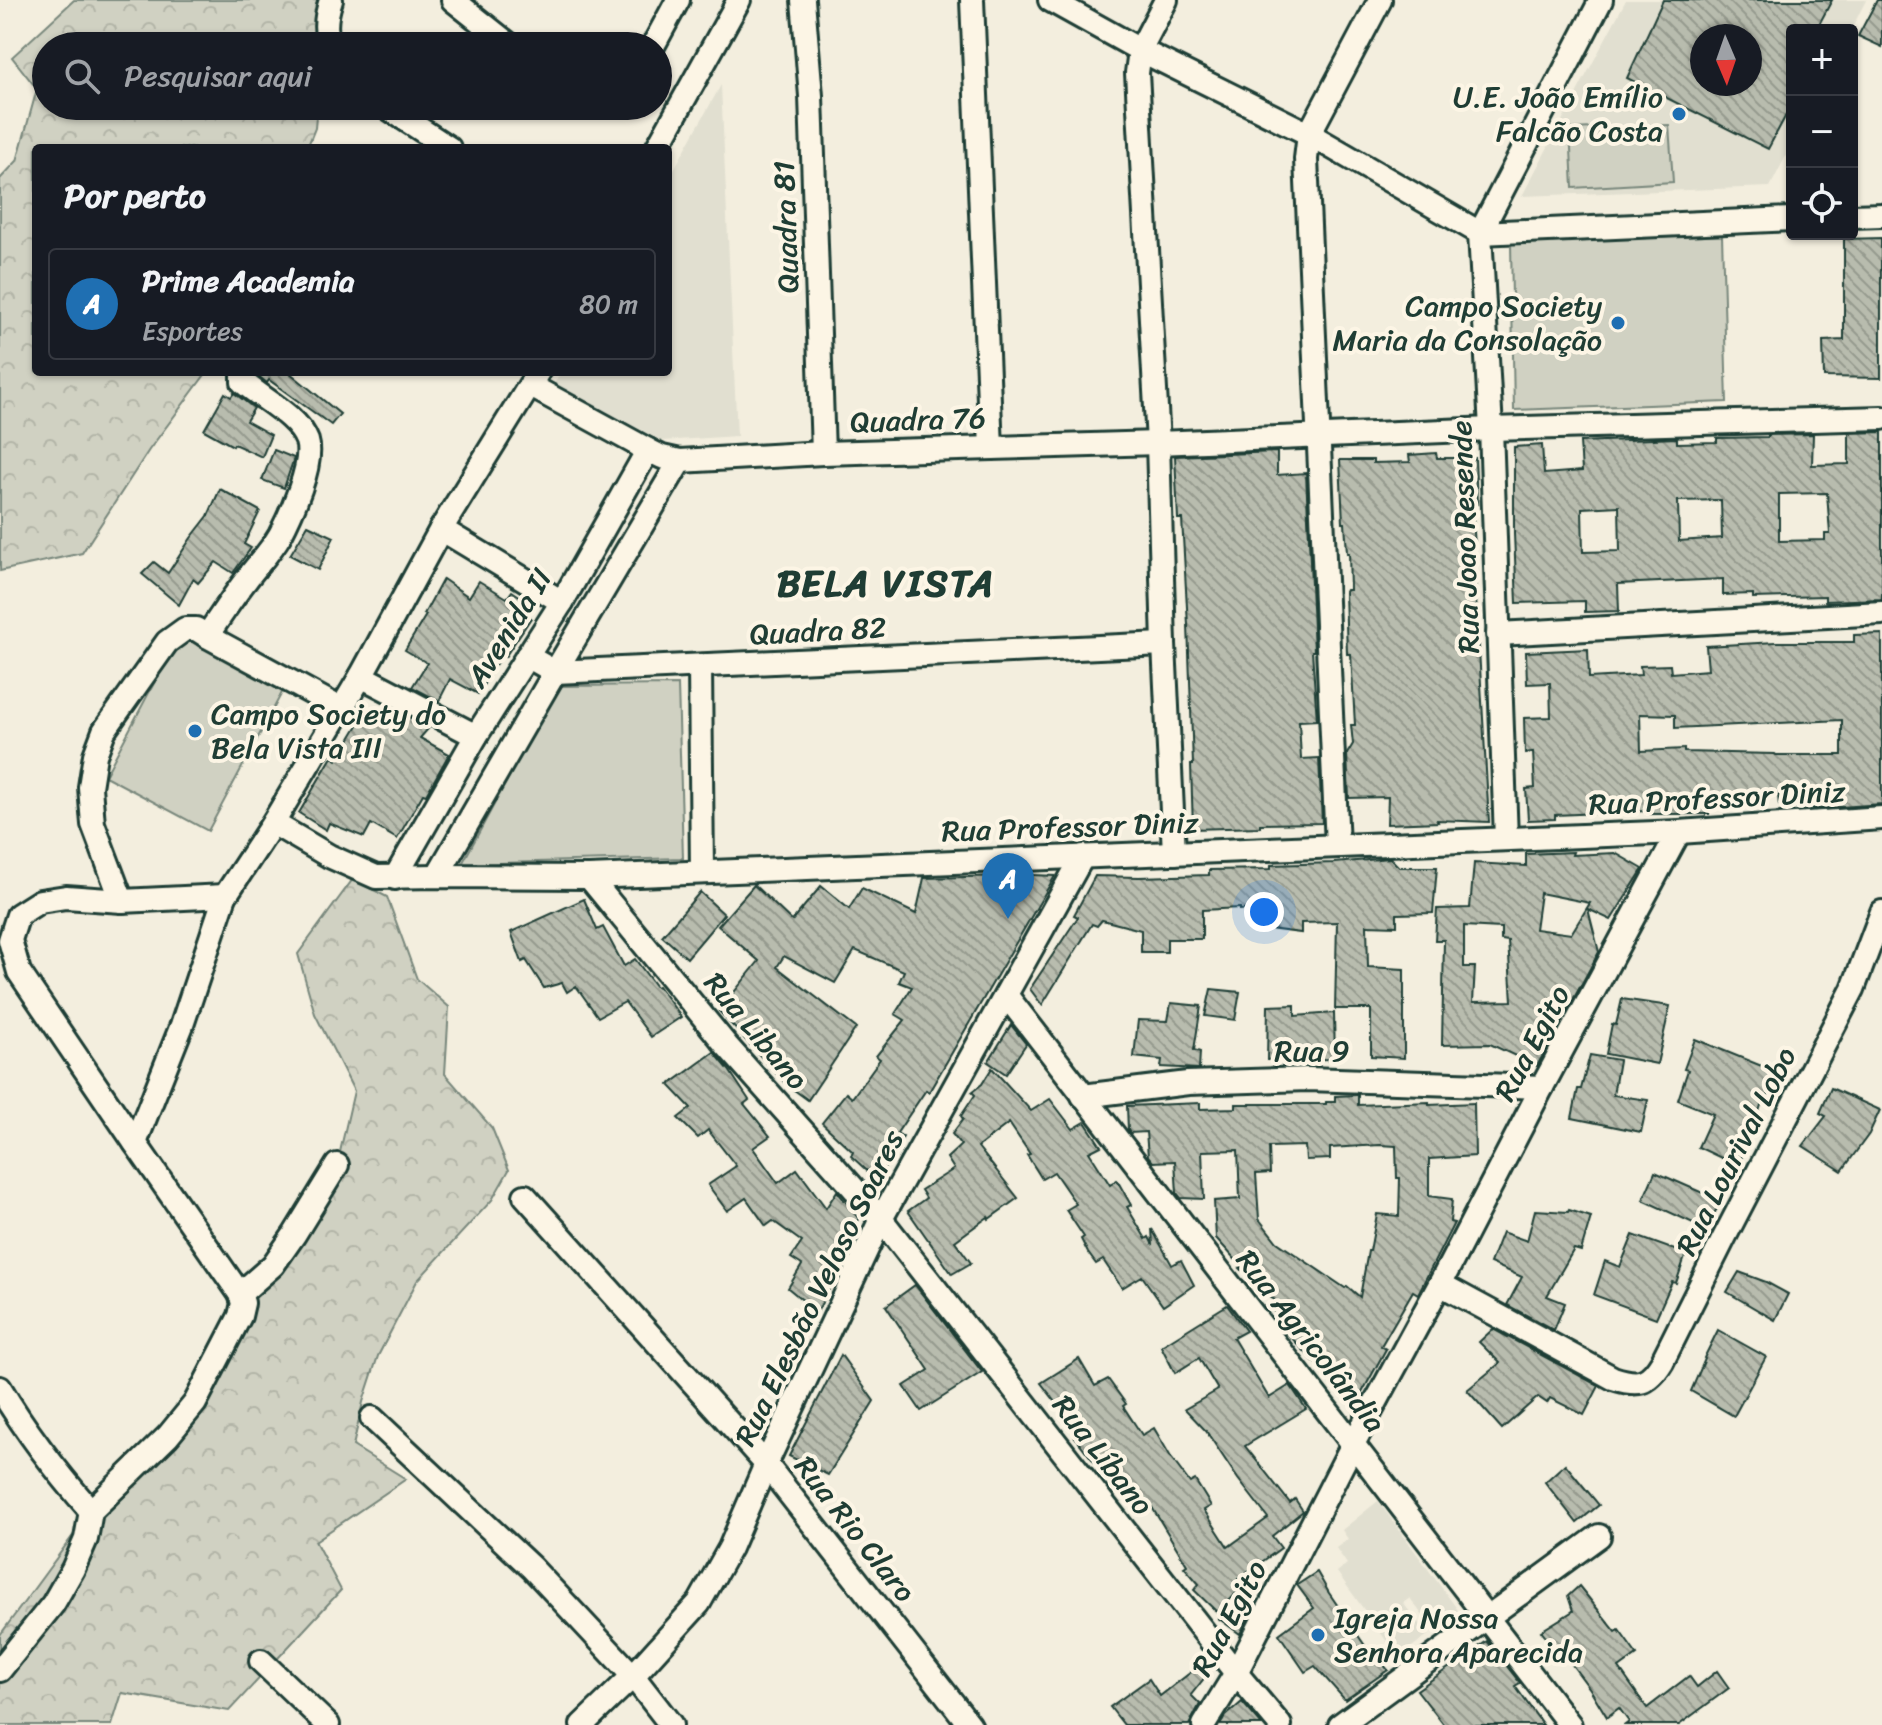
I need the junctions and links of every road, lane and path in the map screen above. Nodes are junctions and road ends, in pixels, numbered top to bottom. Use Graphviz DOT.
graph roads {
  1 [pos="331,0"];
  2 [pos="453,0"];
  3 [pos="678,0"];
  4 [pos="739,0"];
  5 [pos="803,0"];
  6 [pos="972,0"];
  7 [pos="1050,0"];
  8 [pos="1166,0"];
  9 [pos="1380,0"];
  10 [pos="1601,0"];
  11 [pos="326,32"];
  12 [pos="493,32"];
  13 [pos="661,32"];
  14 [pos="1140,50"];
  15 [pos="406,120"];
  16 [pos="1309,134"];
  17 [pos="443,144"];
  18 [pos="659,144"];
  19 [pos="1882,215"];
  20 [pos="1858,216"];
  21 [pos="1786,219"];
  22 [pos="1480,233"];
  23 [pos="243,376"];
  24 [pos="534,379"];
  25 [pos="1882,418"];
  26 [pos="1491,429"];
  27 [pos="1318,435"];
  28 [pos="1158,443"];
  29 [pos="991,448"];
  30 [pos="648,450"];
  31 [pos="823,453"];
  32 [pos="680,461"];
  33 [pos="441,529"];
  34 [pos="562,602"];
  35 [pos="1882,613"];
  36 [pos="1498,634"];
  37 [pos="207,636"];
  38 [pos="1164,644"];
  39 [pos="527,656"];
  40 [pos="700,666"];
  41 [pos="555,672"];
  42 [pos="361,676"];
  43 [pos="341,709"];
  44 [pos="476,736"];
  45 [pos="1882,818"];
  46 [pos="273,823"];
  47 [pos="1679,832"];
  48 [pos="1506,839"];
  49 [pos="1337,846"];
  50 [pos="1174,853"];
  51 [pos="1083,856"];
  52 [pos="702,872"];
  53 [pos="437,876"];
  54 [pos="589,877"];
  55 [pos="395,878"];
  56 [pos="225,896"];
  57 [pos="122,901"];
  58 [pos="1882,912"];
  59 [pos="8,932"];
  60 [pos="1006,995"];
  61 [pos="1542,1087"];
  62 [pos="1083,1096"];
  63 [pos="135,1143"];
  64 [pos="337,1165"];
  65 [pos="525,1196"];
  66 [pos="881,1219"];
  67 [pos="1440,1284"];
  68 [pos="240,1294"];
  69 [pos="0,1388"];
  70 [pos="372,1418"];
  71 [pos="1353,1444"];
  72 [pos="766,1464"];
  73 [pos="91,1511"];
  74 [pos="1599,1536"];
  75 [pos="1487,1618"];
  76 [pos="261,1661"];
  77 [pos="0,1670"];
  78 [pos="1236,1673"];
  79 [pos="633,1676"];
  80 [pos="328,1725"];
  81 [pos="582,1725"];
  82 [pos="671,1725"];
  83 [pos="970,1725"];
  84 [pos="1204,1725"];
  85 [pos="1280,1725"];
  86 [pos="1340,1725"];
  87 [pos="1570,1725"];
  1 -- 11 [label="street"];
  2 -- 12 [label="street"];
  3 -- 13 [label="street"];
  4 -- 18 [label="street"];
  5 -- 31 [label="street, Quadra 81"];
  6 -- 29 [label="street"];
  7 -- 14 [label="street"];
  8 -- 14 [label="street"];
  9 -- 16 [label="street"];
  10 -- 22 [label="street"];
  14 -- 16 [label="street"];
  14 -- 28 [label="street"];
  15 -- 17 [label="street"];
  16 -- 22 [label="street"];
  16 -- 27 [label="street"];
  19 -- 20 [label="street"];
  21 -- 22 [label="street"];
  22 -- 26 [label="street, Rua Joao Resende"];
  23 -- 37 [label="street"];
  24 -- 30 [label="street"];
  24 -- 33 [label="street"];
  25 -- 26 [label="street, Quadra 76"];
  26 -- 27 [label="street, Quadra 76"];
  26 -- 36 [label="street, Rua Joao Resende"];
  27 -- 28 [label="street, Quadra 76"];
  27 -- 49 [label="street"];
  28 -- 29 [label="street, Quadra 76"];
  28 -- 38 [label="street"];
  29 -- 31 [label="street, Quadra 76"];
  30 -- 32 [label="street"];
  30 -- 34 [label="street, Avenida II"];
  31 -- 32 [label="street, Quadra 76"];
  32 -- 41 [label="street, Avenida II"];
  33 -- 34 [label="street"];
  33 -- 42 [label="street"];
  34 -- 39 [label="street, Avenida II"];
  35 -- 36 [label="street"];
  36 -- 48 [label="street, Rua Joao Resende"];
  37 -- 43 [label="street"];
  37 -- 57 [label="street"];
  38 -- 40 [label="street, Quadra 82"];
  38 -- 50 [label="street"];
  39 -- 41 [label="street"];
  39 -- 44 [label="street, Avenida II"];
  40 -- 41 [label="street, Quadra 82"];
  40 -- 52 [label="street"];
  41 -- 53 [label="street, Avenida II"];
  42 -- 43 [label="street"];
  42 -- 44 [label="street"];
  43 -- 46 [label="street"];
  44 -- 55 [label="street, Avenida II"];
  45 -- 47 [label="street, Rua Professor Diniz"];
  46 -- 55 [label="street, Rua Professor Diniz"];
  46 -- 56 [label="street"];
  47 -- 48 [label="street, Rua Professor Diniz"];
  47 -- 61 [label="street, Rua Egito"];
  48 -- 49 [label="street, Rua Professor Diniz"];
  49 -- 50 [label="street, Rua Professor Diniz"];
  50 -- 51 [label="street, Rua Professor Diniz"];
  51 -- 52 [label="street, Rua Professor Diniz"];
  51 -- 60 [label="street, Rua Elesbão Veloso Soares"];
  52 -- 54 [label="street, Rua Professor Diniz"];
  53 -- 54 [label="street, Rua Professor Diniz"];
  53 -- 55 [label="street, Rua Professor Diniz"];
  54 -- 66 [label="street, Rua Libano"];
  56 -- 57 [label="street"];
  56 -- 63 [label="street"];
  57 -- 59 [label="street"];
  58 -- 67 [label="street, Rua Lourival Lobo"];
  59 -- 63 [label="street"];
  60 -- 62 [label="street, Rua Agricolândia"];
  60 -- 66 [label="street, Rua Elesbão Veloso Soares"];
  61 -- 62 [label="street, Rua 9"];
  61 -- 67 [label="street, Rua Egito"];
  62 -- 71 [label="street, Rua Agricolândia"];
  63 -- 68 [label="street"];
  64 -- 68 [label="street"];
  65 -- 72 [label="street, Rua Rio Claro"];
  66 -- 72 [label="street, Rua Elesbão Veloso Soares"];
  66 -- 78 [label="street, Rua Líbano"];
  67 -- 71 [label="street, Rua Egito"];
  68 -- 73 [label="street"];
  69 -- 73 [label="street"];
  70 -- 79 [label="street"];
  71 -- 75 [label="street, Rua Agricolândia"];
  71 -- 78 [label="street, Rua Egito"];
  72 -- 79 [label="street, Rua Elesbão Veloso Soares"];
  72 -- 83 [label="street, Rua Rio Claro"];
  73 -- 77 [label="street"];
  74 -- 75 [label="street"];
  75 -- 86 [label="street"];
  75 -- 87 [label="street, Rua Agricolândia"];
  76 -- 80 [label="street"];
  78 -- 84 [label="street, Rua Egito"];
  78 -- 85 [label="street, Rua Líbano"];
  79 -- 81 [label="street, Rua Elesbão Veloso Soares"];
  79 -- 82 [label="street"];
}
